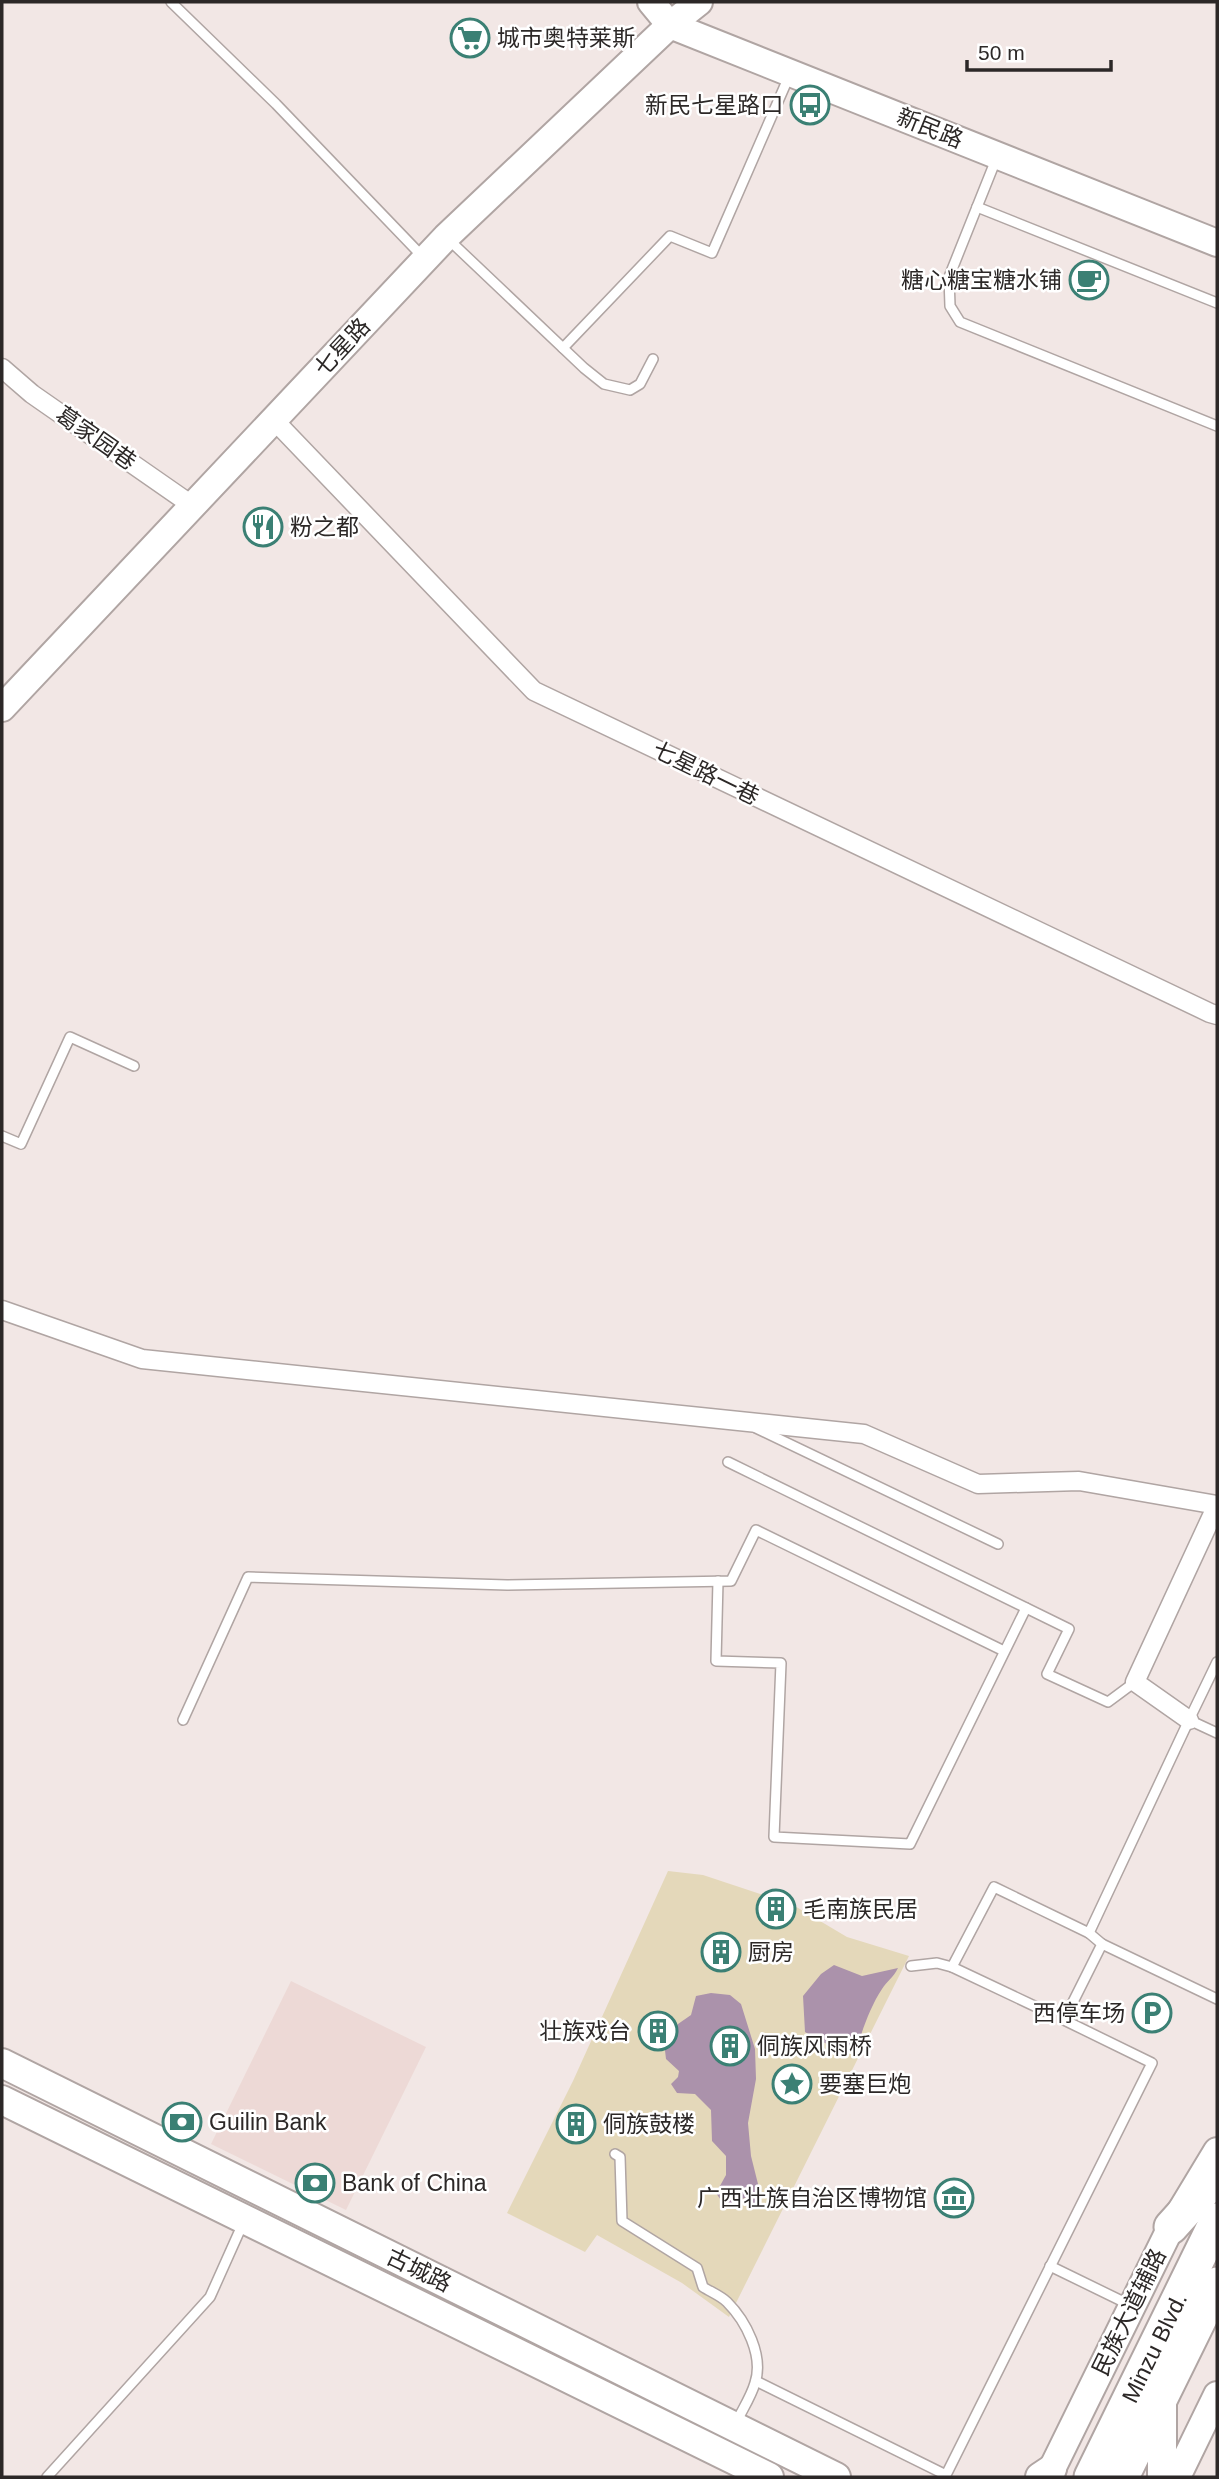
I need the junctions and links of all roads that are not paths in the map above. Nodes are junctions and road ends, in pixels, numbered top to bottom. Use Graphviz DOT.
graph roads {
  1 [pos="171,2"];
  2 [pos="651,2"];
  3 [pos="699,2"];
  4 [pos="670,24"];
  5 [pos="791,73"];
  6 [pos="998,155"];
  7 [pos="977,207"];
  8 [pos="446,237"];
  9 [pos="1217,243"];
  10 [pos="425,259"];
  11 [pos="1217,303"];
  12 [pos="563,348"];
  13 [pos="653,359"];
  14 [pos="2,368"];
  15 [pos="274,420"];
  16 [pos="1217,426"];
  17 [pos="193,506"];
  18 [pos="2,708"];
  19 [pos="1217,1015"];
  20 [pos="134,1066"];
  21 [pos="2,1136"];
  22 [pos="2,1310"];
  23 [pos="742,1421"];
  24 [pos="728,1462"];
  25 [pos="1217,1505"];
  26 [pos="998,1544"];
  27 [pos="718,1581"];
  28 [pos="1026,1608"];
  29 [pos="1004,1651"];
  30 [pos="1217,1662"];
  31 [pos="1135,1682"];
  32 [pos="183,1720"];
  33 [pos="1189,1720"];
  34 [pos="1217,1733"];
  35 [pos="1089,1933"];
  36 [pos="1102,1944"];
  37 [pos="911,1966"];
  38 [pos="952,1967"];
  39 [pos="1217,1999"];
  40 [pos="1045,2011"];
  41 [pos="2,2063"];
  42 [pos="2,2100"];
  43 [pos="1217,2151"];
  44 [pos="615,2154"];
  45 [pos="1217,2176"];
  46 [pos="245,2220"];
  47 [pos="1217,2220"];
  48 [pos="1171,2227"];
  49 [pos="1051,2266"];
  50 [pos="1217,2284"];
  51 [pos="1131,2306"];
  52 [pos="756,2381"];
  53 [pos="1217,2395"];
  54 [pos="1161,2398"];
  55 [pos="734,2427"];
  56 [pos="1047,2474"];
  57 [pos="47,2477"];
  58 [pos="769,2477"];
  59 [pos="836,2477"];
  60 [pos="1091,2477"];
  61 [pos="1122,2477"];
  62 [pos="1162,2477"];
  63 [pos="1177,2477"];
  1 -- 10 [label="lane"];
  2 -- 4 [label="main road, 新民路"];
  3 -- 4 [label="main road, 七星路"];
  4 -- 5 [label="main road, 新民路"];
  4 -- 8 [label="main road, 七星路"];
  5 -- 6 [label="main road, 新民路"];
  5 -- 12 [label="lane"];
  6 -- 7 [label="lane"];
  6 -- 9 [label="main road, 新民路"];
  7 -- 11 [label="lane"];
  7 -- 16 [label="lane"];
  8 -- 10 [label="main road, 七星路"];
  8 -- 12 [label="lane"];
  10 -- 15 [label="main road, 七星路"];
  12 -- 13 [label="lane"];
  14 -- 17 [label="street, 葛家园巷"];
  15 -- 17 [label="main road, 七星路"];
  15 -- 19 [label="street, 七星路一巷"];
  17 -- 18 [label="main road, 七星路"];
  20 -- 21 [label="lane"];
  22 -- 23 [label="street"];
  23 -- 25 [label="street"];
  23 -- 26 [label="lane"];
  24 -- 28 [label="lane"];
  25 -- 31 [label="street"];
  27 -- 29 [label="lane"];
  27 -- 29 [label="lane"];
  27 -- 32 [label="lane"];
  28 -- 29 [label="lane"];
  28 -- 31 [label="lane"];
  30 -- 33 [label="lane"];
  31 -- 33 [label="street"];
  33 -- 34 [label="lane"];
  33 -- 35 [label="lane"];
  35 -- 36 [label="lane"];
  35 -- 38 [label="lane"];
  36 -- 39 [label="lane"];
  36 -- 49 [label="lane"];
  37 -- 38 [label="lane"];
  38 -- 40 [label="lane"];
  41 -- 55 [label="main road, 古城路"];
  42 -- 46 [label="main road, 古城路"];
  43 -- 48 [label="main road, 民族大道辅路"];
  44 -- 52 [label="lane"];
  45 -- 48 [label="highway"];
  46 -- 57 [label="lane"];
  46 -- 58 [label="main road, 古城路"];
  47 -- 60 [label="highway, Minzu Blvd."];
  48 -- 51 [label="main road, 民族大道辅路"];
  49 -- 51 [label="lane"];
  49 -- 52 [label="lane"];
  50 -- 54 [label="highway, Minzu Blvd."];
  51 -- 56 [label="main road, 民族大道辅路"];
  52 -- 55 [label="lane"];
  53 -- 63 [label="main road"];
  54 -- 61 [label="highway, Minzu Blvd."];
  54 -- 62 [label="main road"];
  55 -- 59 [label="main road, 古城路"];
}
